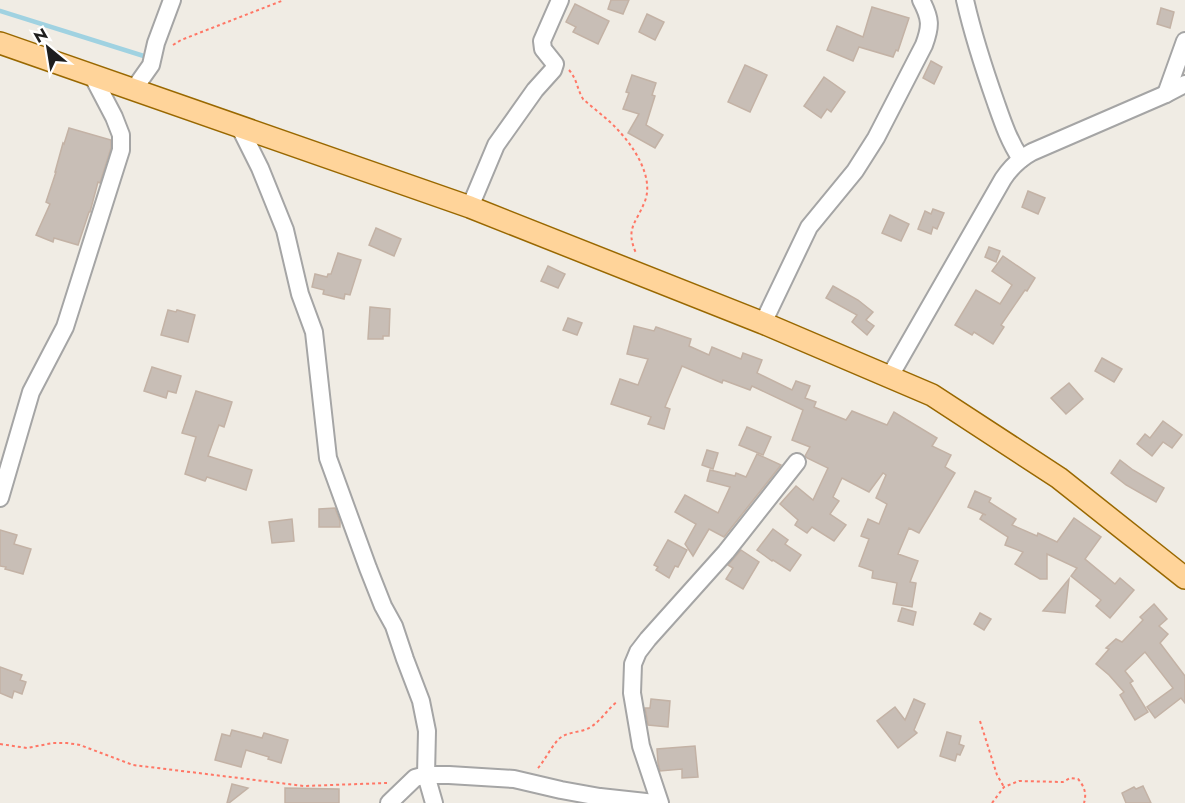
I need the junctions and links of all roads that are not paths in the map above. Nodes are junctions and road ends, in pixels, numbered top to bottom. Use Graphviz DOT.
graph roads {
  1 [pos="172,0"];
  2 [pos="561,0"];
  3 [pos="921,0"];
  4 [pos="965,0"];
  5 [pos="1185,41"];
  6 [pos="0,43"];
  7 [pos="92,75"];
  8 [pos="1185,84"];
  9 [pos="134,90"];
  10 [pos="1166,94"];
  11 [pos="240,128"];
  12 [pos="1021,159"];
  13 [pos="470,207"];
  14 [pos="763,323"];
  15 [pos="890,376"];
  16 [pos="797,462"];
  17 [pos="0,498"];
  18 [pos="1185,578"];
  19 [pos="418,778"];
  20 [pos="389,803"];
  21 [pos="434,803"];
  22 [pos="653,803"];
  1 -- 9 [label="street"];
  2 -- 13 [label="street"];
  3 -- 14 [label="street"];
  4 -- 12 [label="street"];
  5 -- 10 [label="street"];
  6 -- 7 [label="main road"];
  7 -- 9 [label="main road"];
  7 -- 17 [label="street"];
  8 -- 10 [label="street"];
  9 -- 11 [label="main road"];
  10 -- 12 [label="street"];
  11 -- 13 [label="main road"];
  11 -- 19 [label="street"];
  12 -- 15 [label="street"];
  13 -- 14 [label="main road"];
  14 -- 15 [label="main road"];
  15 -- 18 [label="main road"];
  16 -- 22 [label="street"];
  19 -- 20 [label="street"];
  19 -- 21 [label="street"];
  19 -- 22 [label="street"];
}
